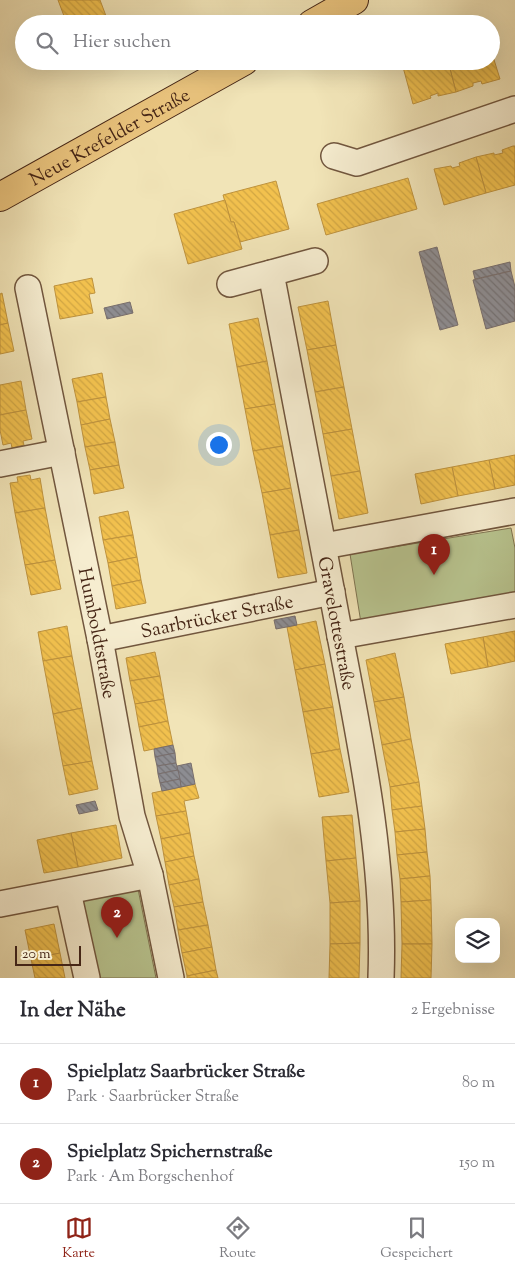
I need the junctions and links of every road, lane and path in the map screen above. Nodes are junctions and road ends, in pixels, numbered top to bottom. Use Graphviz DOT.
graph roads {
  1 [pos="354,0"];
  2 [pos="328,15"];
  3 [pos="228,70"];
  4 [pos="515,109"];
  5 [pos="334,156"];
  6 [pos="0,197"];
  7 [pos="315,261"];
  8 [pos="271,273"];
  9 [pos="230,284"];
  10 [pos="28,288"];
  11 [pos="62,452"];
  12 [pos="0,464"];
  13 [pos="515,511"];
  14 [pos="324,546"];
  15 [pos="332,592"];
  16 [pos="515,605"];
  17 [pos="340,636"];
  18 [pos="100,639"];
  19 [pos="150,875"];
  20 [pos="68,892"];
  21 [pos="0,904"];
  22 [pos="87,978"];
  23 [pos="171,978"];
  24 [pos="381,978"];
  1 -- 2 [label="main road"];
  3 -- 6 [label="main road, Neue Krefelder Straße"];
  4 -- 5 [label="street"];
  7 -- 8 [label="street"];
  8 -- 9 [label="street"];
  8 -- 14 [label="street, Gravelottestraße"];
  10 -- 11 [label="street, Humboldtstraße"];
  11 -- 12 [label="street"];
  11 -- 18 [label="street, Humboldtstraße"];
  13 -- 14 [label="street"];
  14 -- 15 [label="street, Gravelottestraße"];
  15 -- 17 [label="street, Gravelottestraße"];
  15 -- 18 [label="street, Saarbrücker Straße"];
  16 -- 17 [label="street"];
  17 -- 24 [label="street, Gravelottestraße"];
  18 -- 19 [label="street, Humboldtstraße"];
  19 -- 20 [label="street"];
  19 -- 23 [label="street, Humboldtstraße"];
  20 -- 21 [label="street"];
  20 -- 22 [label="street"];
}
